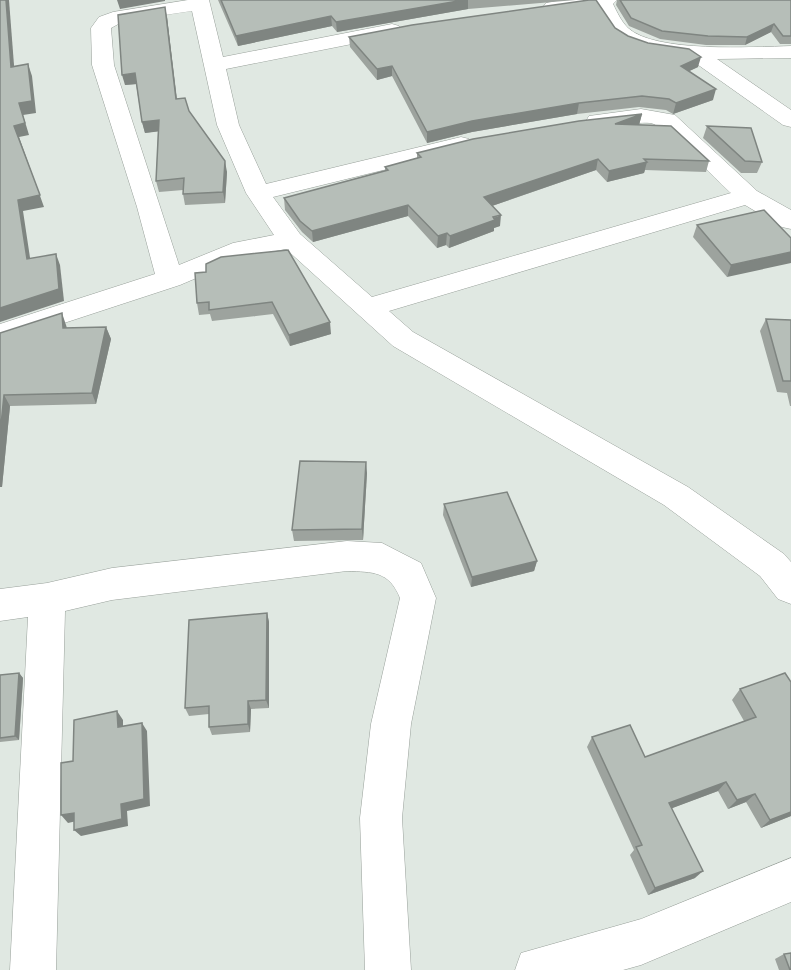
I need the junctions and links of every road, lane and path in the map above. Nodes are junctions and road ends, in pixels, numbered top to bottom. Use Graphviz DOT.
graph roads {
  1 [pos="604,1"];
  2 [pos="200,2"];
  3 [pos="528,11"];
  4 [pos="411,27"];
  5 [pos="791,52"];
  6 [pos="695,53"];
  7 [pos="212,65"];
  8 [pos="791,120"];
  9 [pos="577,123"];
  10 [pos="484,139"];
  11 [pos="258,193"];
  12 [pos="748,196"];
  13 [pos="791,221"];
  14 [pos="291,240"];
  15 [pos="170,279"];
  16 [pos="369,307"];
  17 [pos="0,334"];
  18 [pos="791,588"];
  19 [pos="47,599"];
  20 [pos="0,605"];
  21 [pos="791,880"];
  22 [pos="33,970"];
  23 [pos="388,970"];
  24 [pos="538,970"];
  1 -- 3 [label="street"];
  1 -- 6 [label="street"];
  2 -- 7 [label="street"];
  2 -- 15 [label="street"];
  4 -- 7 [label="street"];
  5 -- 6 [label="street"];
  6 -- 8 [label="street"];
  7 -- 11 [label="street"];
  9 -- 12 [label="street"];
  10 -- 11 [label="street"];
  11 -- 14 [label="street"];
  12 -- 13 [label="street"];
  12 -- 16 [label="street"];
  14 -- 15 [label="street"];
  14 -- 16 [label="street"];
  15 -- 17 [label="street"];
  16 -- 18 [label="street"];
  19 -- 20 [label="street"];
  19 -- 22 [label="street"];
  19 -- 23 [label="street"];
  21 -- 24 [label="street"];
}
